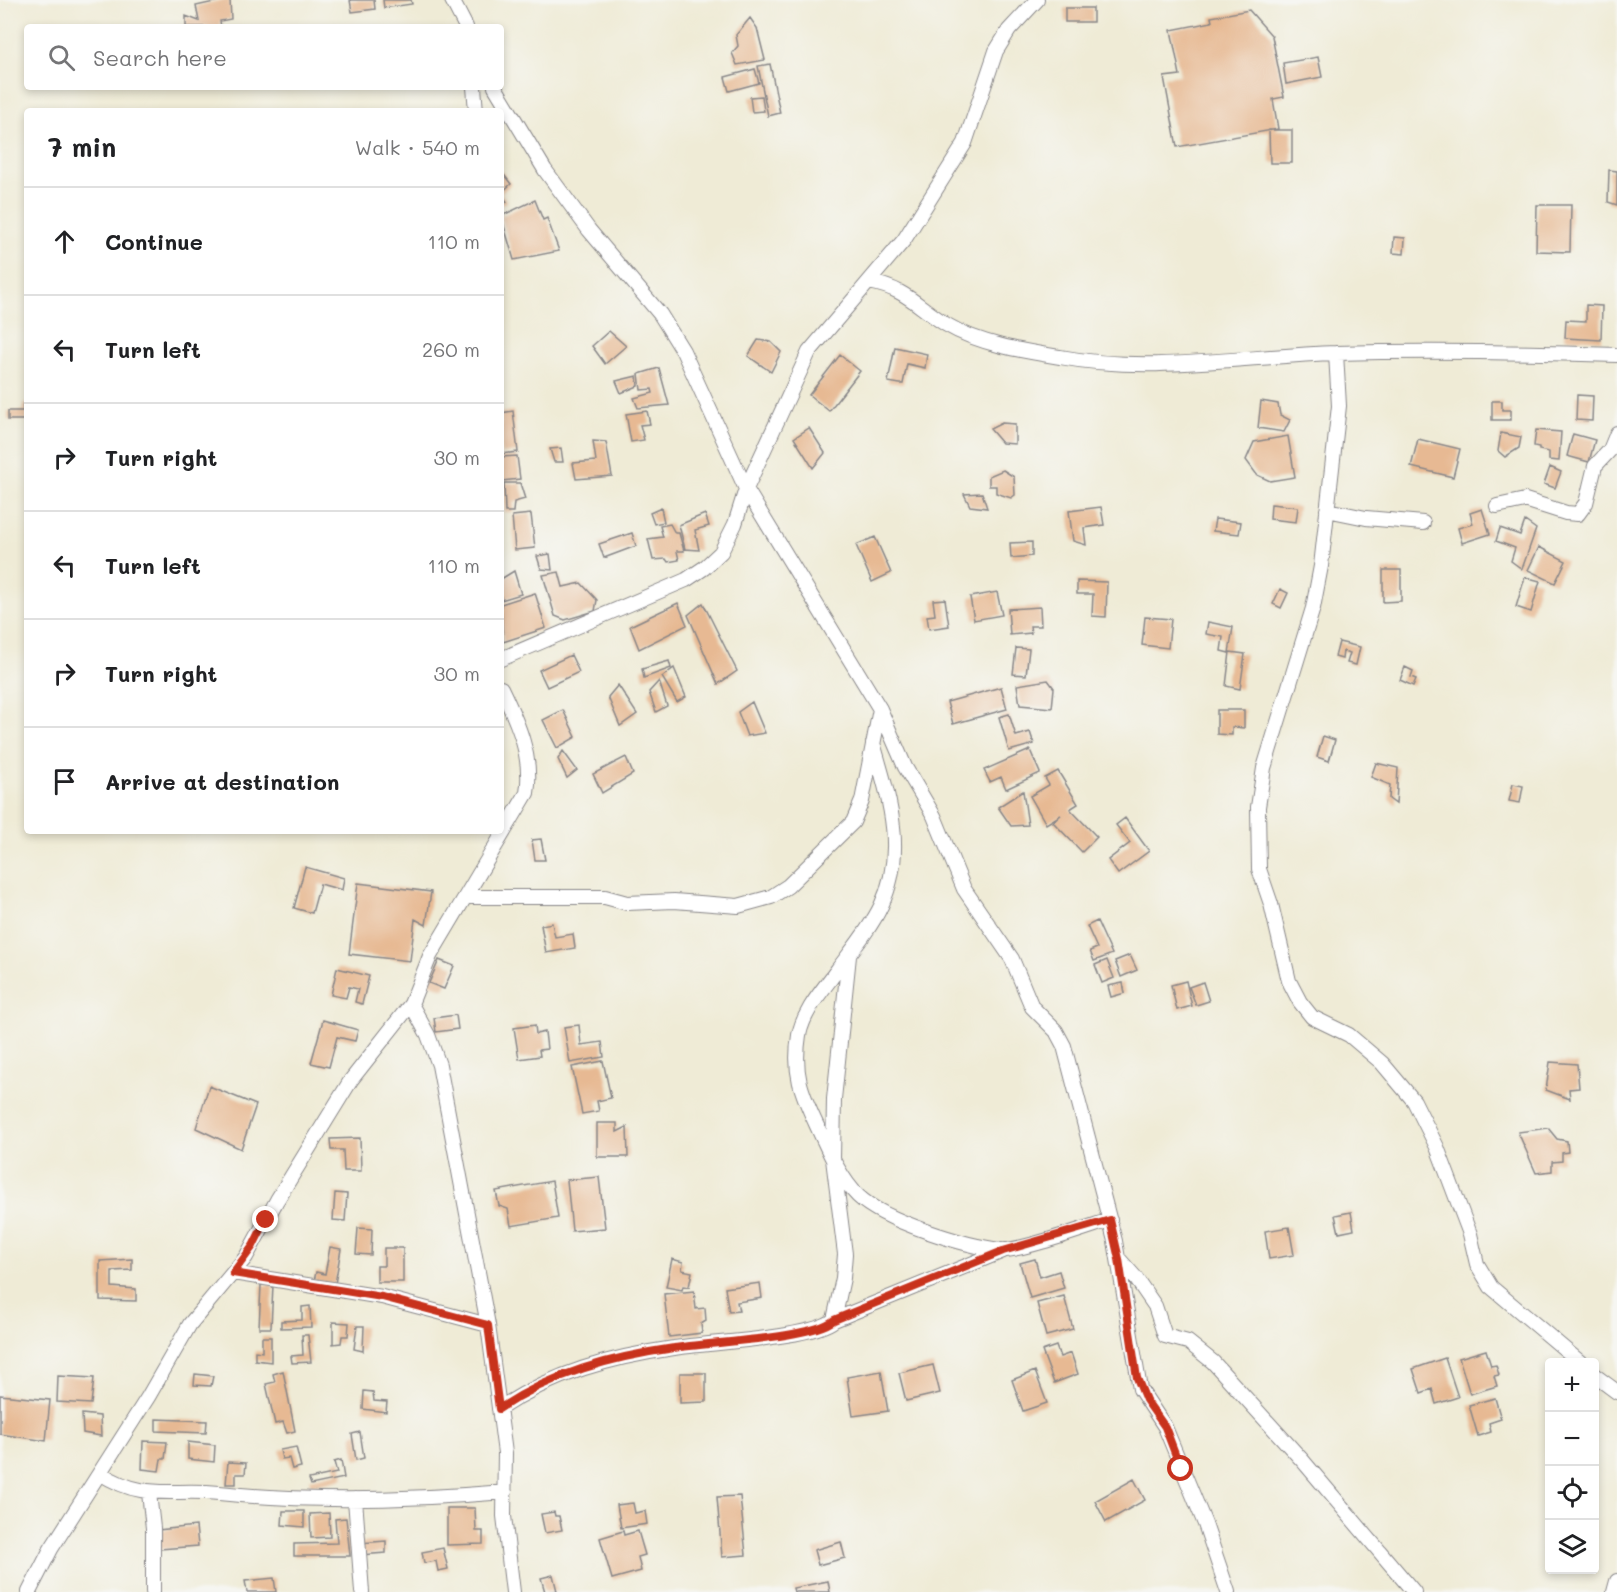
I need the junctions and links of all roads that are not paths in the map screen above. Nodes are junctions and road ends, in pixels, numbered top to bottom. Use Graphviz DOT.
graph roads {
  1 [pos="452,0"];
  2 [pos="1037,0"];
  3 [pos="464,24"];
  4 [pos="474,90"];
  5 [pos="497,90"];
  6 [pos="476,108"];
  7 [pos="868,282"];
  8 [pos="1336,353"];
  9 [pos="1617,355"];
  10 [pos="1617,433"];
  11 [pos="746,489"];
  12 [pos="1497,506"];
  13 [pos="1327,510"];
  14 [pos="1423,523"];
  15 [pos="504,658"];
  16 [pos="504,694"];
  17 [pos="880,709"];
  18 [pos="873,743"];
  19 [pos="504,833"];
  20 [pos="503,834"];
  21 [pos="467,897"];
  22 [pos="849,954"];
  23 [pos="411,1004"];
  24 [pos="833,1159"];
  25 [pos="1110,1220"];
  26 [pos="1003,1251"];
  27 [pos="1119,1259"];
  28 [pos="233,1273"];
  29 [pos="834,1320"];
  30 [pos="488,1325"];
  31 [pos="1575,1358"];
  32 [pos="1599,1379"];
  33 [pos="1617,1392"];
  34 [pos="499,1409"];
  35 [pos="100,1473"];
  36 [pos="505,1492"];
  37 [pos="149,1493"];
  38 [pos="355,1499"];
  39 [pos="1617,1581"];
  40 [pos="29,1592"];
  41 [pos="153,1592"];
  42 [pos="362,1592"];
  43 [pos="513,1592"];
  44 [pos="1227,1592"];
  45 [pos="1414,1592"];
  46 [pos="1614,1592"];
  1 -- 3 [label="street"];
  2 -- 7 [label="street"];
  4 -- 6 [label="street"];
  5 -- 11 [label="street"];
  7 -- 8 [label="street"];
  7 -- 11 [label="street"];
  8 -- 9 [label="street"];
  8 -- 13 [label="street"];
  10 -- 12 [label="street"];
  11 -- 15 [label="street"];
  11 -- 17 [label="street"];
  13 -- 14 [label="street"];
  13 -- 31 [label="street"];
  16 -- 19 [label="street"];
  17 -- 18 [label="street"];
  17 -- 25 [label="street"];
  18 -- 21 [label="street"];
  18 -- 22 [label="street"];
  20 -- 21 [label="street"];
  21 -- 23 [label="street"];
  22 -- 24 [label="street"];
  22 -- 24 [label="street"];
  23 -- 28 [label="street"];
  23 -- 30 [label="street"];
  24 -- 26 [label="street"];
  24 -- 29 [label="street"];
  25 -- 26 [label="street"];
  25 -- 27 [label="street"];
  26 -- 29 [label="street"];
  27 -- 44 [label="street"];
  27 -- 45 [label="street"];
  28 -- 30 [label="street"];
  28 -- 35 [label="street"];
  29 -- 34 [label="street"];
  30 -- 34 [label="street"];
  32 -- 33 [label="street"];
  34 -- 36 [label="street"];
  35 -- 37 [label="street"];
  35 -- 40 [label="street"];
  36 -- 38 [label="street"];
  36 -- 43 [label="street"];
  37 -- 38 [label="street"];
  37 -- 41 [label="street"];
  38 -- 42 [label="street"];
  39 -- 46 [label="street"];
}
